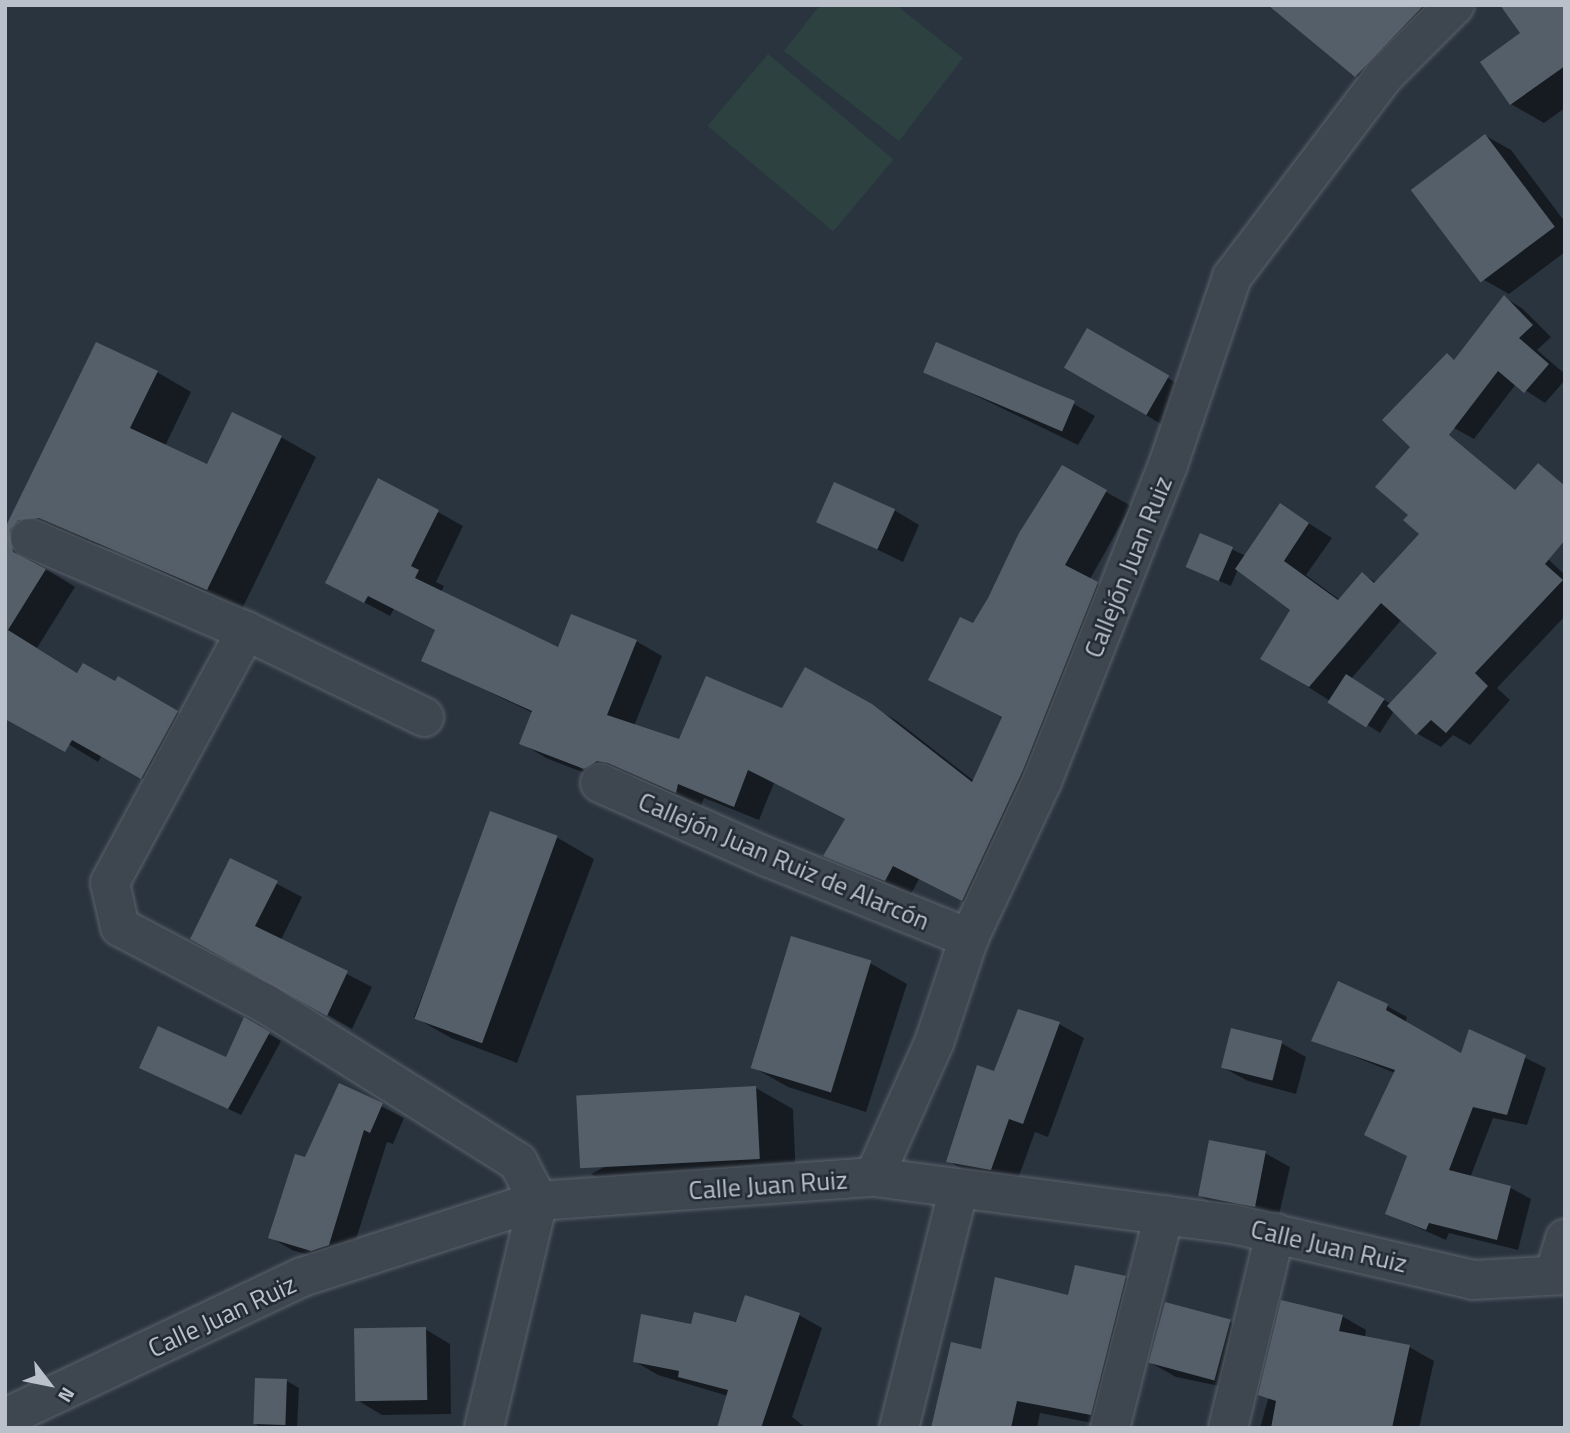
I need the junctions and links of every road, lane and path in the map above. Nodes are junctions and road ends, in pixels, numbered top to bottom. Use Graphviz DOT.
graph roads {
  1 [pos="1455,5"];
  2 [pos="30,538"];
  3 [pos="246,631"];
  4 [pos="424,717"];
  5 [pos="600,783"];
  6 [pos="969,938"];
  7 [pos="874,1177"];
  8 [pos="959,1188"];
  9 [pos="537,1201"];
  10 [pos="1164,1215"];
  11 [pos="1275,1233"];
  12 [pos="1561,1263"];
  13 [pos="5,1418"];
  14 [pos="484,1428"];
  15 [pos="899,1428"];
  16 [pos="1110,1428"];
  17 [pos="1228,1428"];
  1 -- 6 [label="street, Callejón Juan Ruiz"];
  2 -- 3 [label="street"];
  3 -- 4 [label="street"];
  3 -- 9 [label="street"];
  5 -- 6 [label="street, Callejón Juan Ruiz de Alarcón"];
  6 -- 7 [label="street, Callejón Juan Ruiz"];
  7 -- 8 [label="street, Calle Juan Ruiz"];
  7 -- 9 [label="street, Calle Juan Ruiz"];
  8 -- 10 [label="street, Calle Juan Ruiz"];
  8 -- 15 [label="street"];
  9 -- 13 [label="street, Calle Juan Ruiz"];
  9 -- 14 [label="street"];
  10 -- 11 [label="street, Calle Juan Ruiz"];
  10 -- 16 [label="street"];
  11 -- 12 [label="street, Calle Juan Ruiz"];
  11 -- 17 [label="street"];
}
